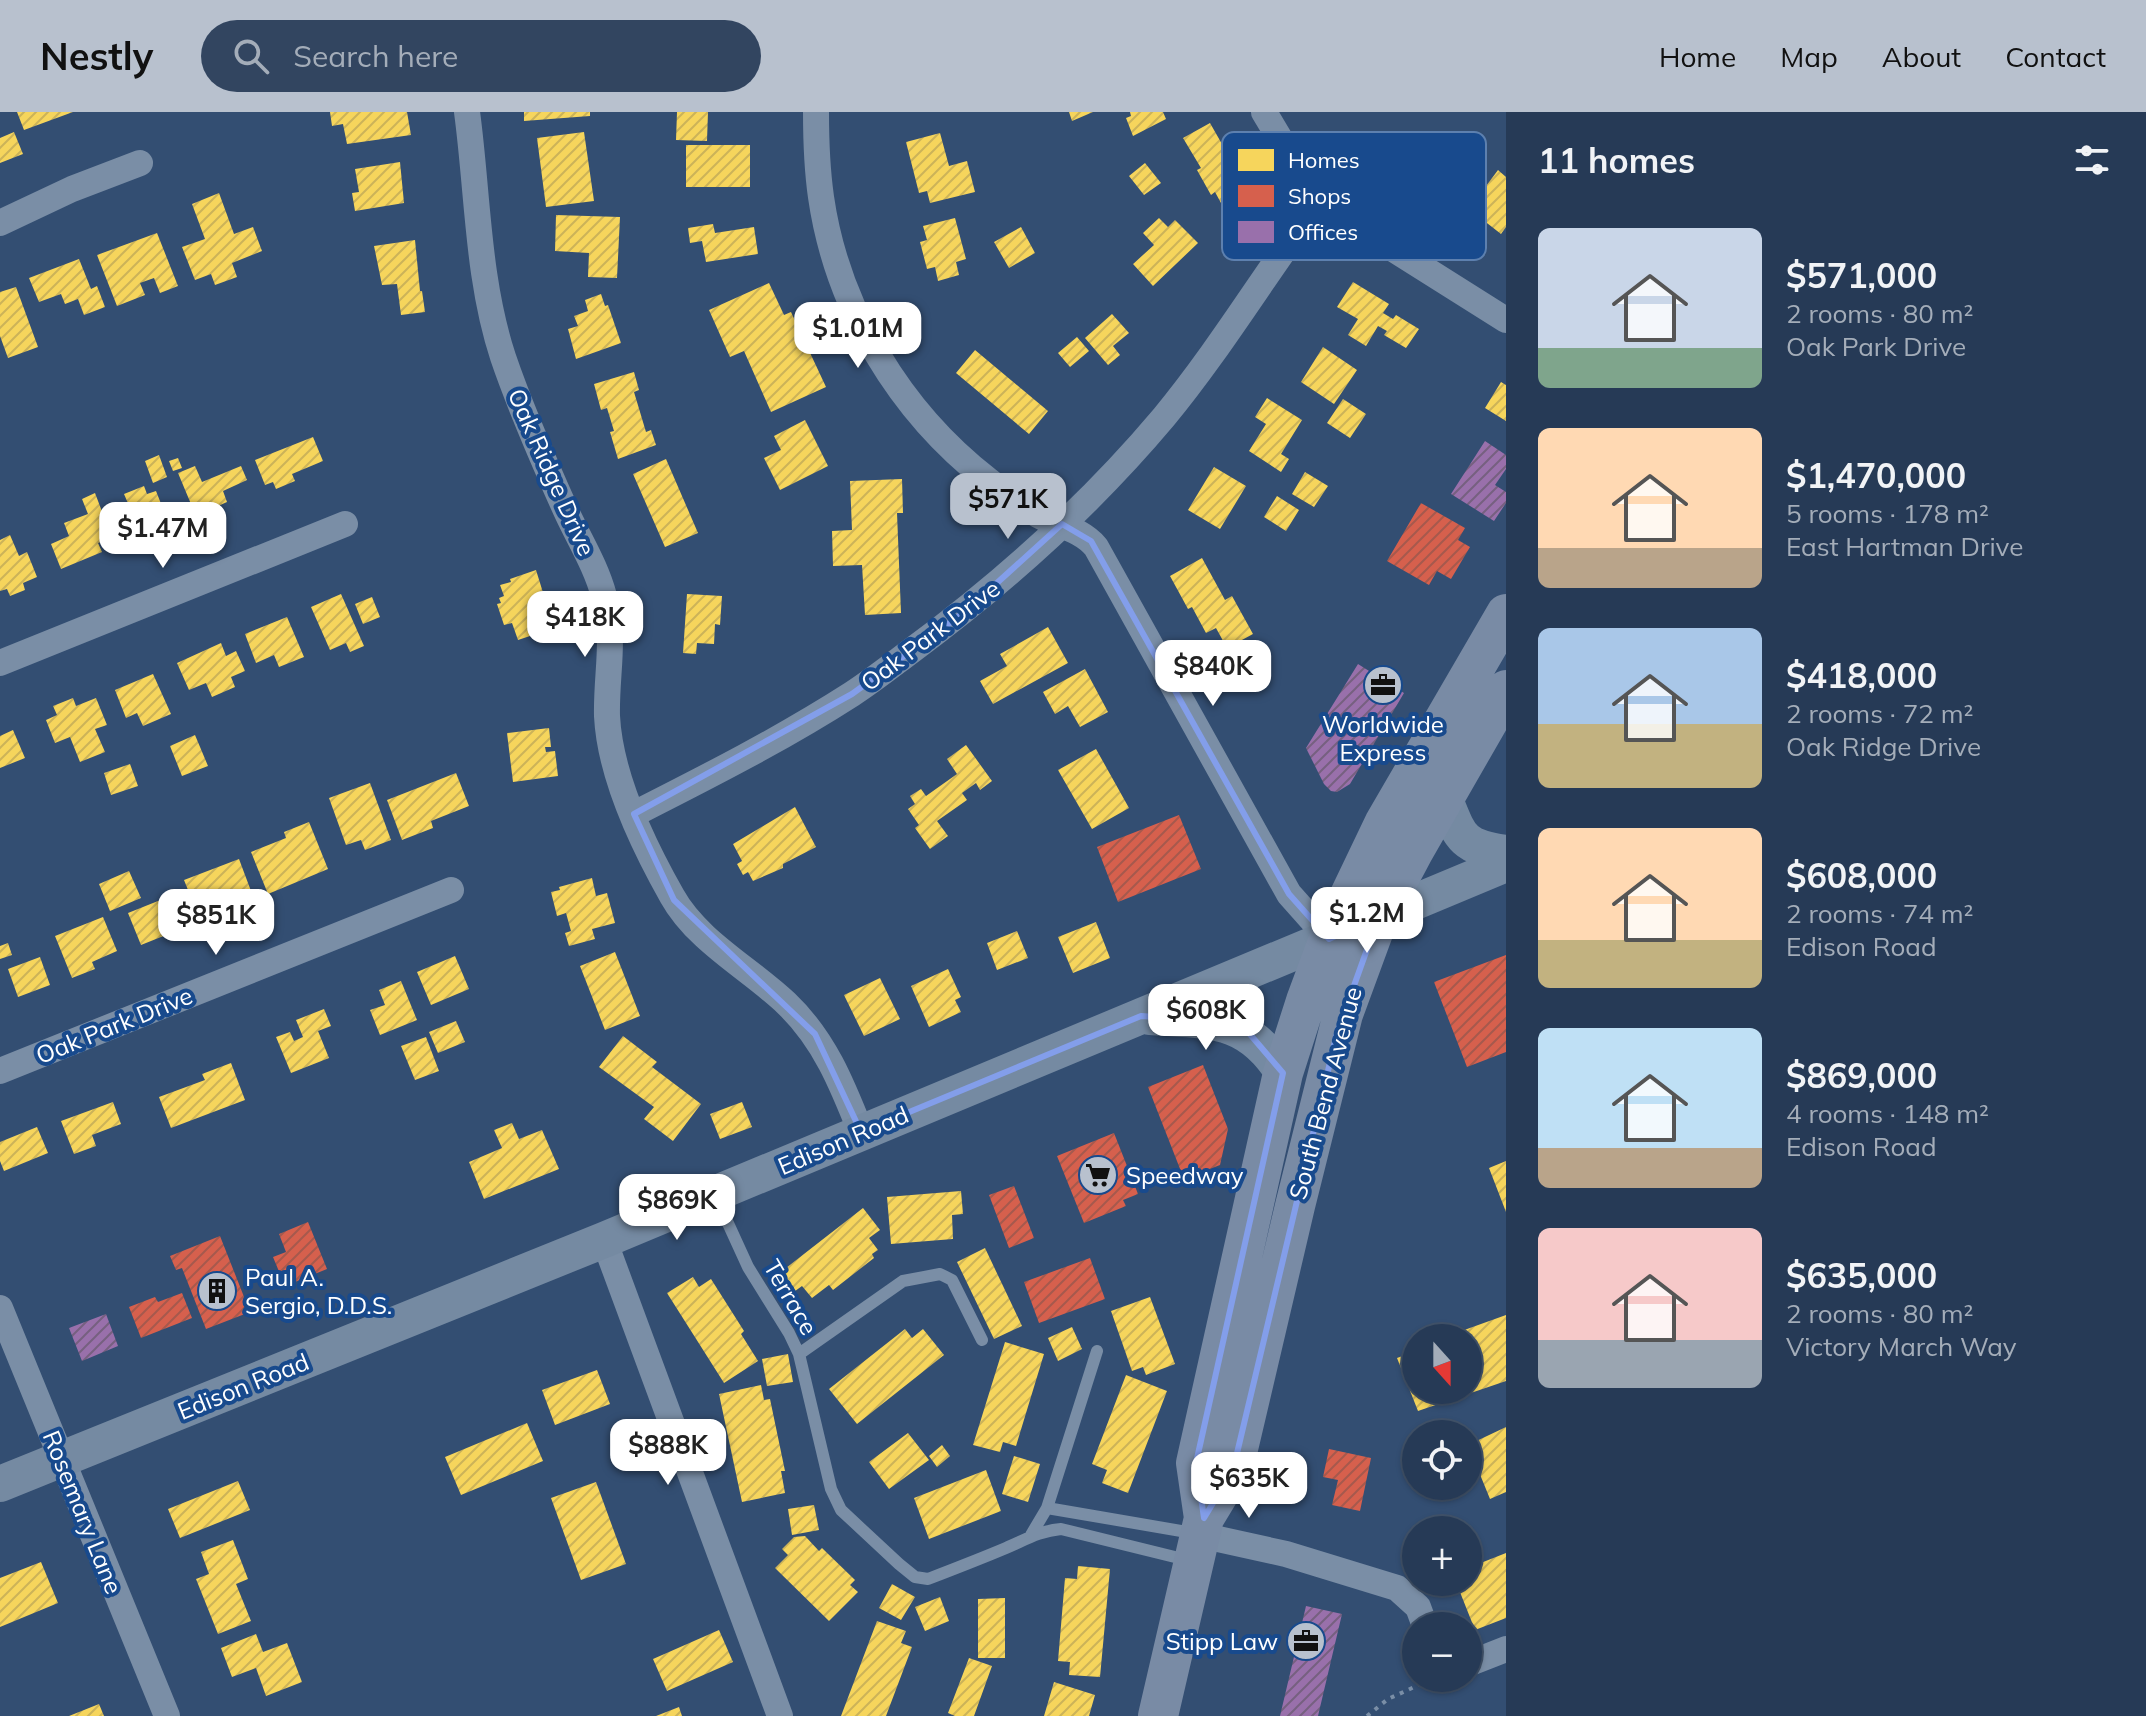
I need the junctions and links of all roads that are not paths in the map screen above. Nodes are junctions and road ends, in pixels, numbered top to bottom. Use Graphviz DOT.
graph roads {
  1 [pos="467,112"];
  2 [pos="816,112"];
  3 [pos="1264,112"];
  4 [pos="1276,132"];
  5 [pos="140,163"];
  6 [pos="0,223"];
  7 [pos="1278,260"];
  8 [pos="1408,260"];
  9 [pos="1506,320"];
  10 [pos="345,524"];
  11 [pos="1062,524"];
  12 [pos="1506,614"];
  13 [pos="0,663"];
  14 [pos="1506,690"];
  15 [pos="1444,797"];
  16 [pos="634,814"];
  17 [pos="1506,853"];
  18 [pos="1506,864"];
  19 [pos="451,890"];
  20 [pos="1379,916"];
  21 [pos="1329,939"];
  22 [pos="1141,1016"];
  23 [pos="0,1071"];
  24 [pos="1283,1073"];
  25 [pos="861,1132"];
  26 [pos="715,1194"];
  27 [pos="604,1240"];
  28 [pos="0,1308"];
  29 [pos="982,1340"];
  30 [pos="1097,1351"];
  31 [pos="799,1354"];
  32 [pos="62,1459"];
  33 [pos="0,1484"];
  34 [pos="1047,1508"];
  35 [pos="1031,1535"];
  36 [pos="1200,1538"];
  37 [pos="1420,1612"];
  38 [pos="1506,1649"];
  39 [pos="1482,1658"];
  40 [pos="167,1716"];
  41 [pos="780,1716"];
  42 [pos="1158,1716"];
  1 -- 16 [label="street, Oak Ridge Drive"];
  2 -- 11 [label="street"];
  3 -- 4 [label="street"];
  5 -- 6 [label="street"];
  7 -- 11 [label="street, Oak Park Drive"];
  8 -- 9 [label="street"];
  10 -- 13 [label="street"];
  11 -- 16 [label="street, Oak Park Drive"];
  11 -- 21 [label="street"];
  12 -- 21 [label="main road, South Bend Avenue"];
  14 -- 15 [label="main road, South Bend Avenue"];
  15 -- 17 [label="main road"];
  15 -- 20 [label="main road, South Bend Avenue"];
  16 -- 25 [label="street, Oak Ridge Drive"];
  18 -- 20 [label="main road, Edison Road"];
  19 -- 23 [label="street, Oak Park Drive"];
  20 -- 21 [label="main road, Edison Road"];
  20 -- 36 [label="main road, South Bend Avenue"];
  21 -- 22 [label="main road, Edison Road"];
  21 -- 24 [label="main road, South Bend Avenue"];
  22 -- 24 [label="main road"];
  22 -- 25 [label="main road, Edison Road"];
  24 -- 36 [label="main road, South Bend Avenue"];
  25 -- 26 [label="main road, Edison Road"];
  26 -- 27 [label="main road, Edison Road"];
  26 -- 31 [label="lane, Terrace"];
  27 -- 32 [label="main road, Edison Road"];
  27 -- 41 [label="street"];
  28 -- 32 [label="street, Rosemary Lane"];
  29 -- 31 [label="lane"];
  30 -- 34 [label="lane"];
  31 -- 35 [label="lane, Terrace"];
  32 -- 33 [label="main road, Edison Road"];
  32 -- 40 [label="street, Rosemary Lane"];
  34 -- 35 [label="lane"];
  34 -- 36 [label="lane"];
  35 -- 36 [label="lane"];
  36 -- 37 [label="street"];
  36 -- 42 [label="main road, South Bend Avenue"];
  38 -- 39 [label="street"];
}
